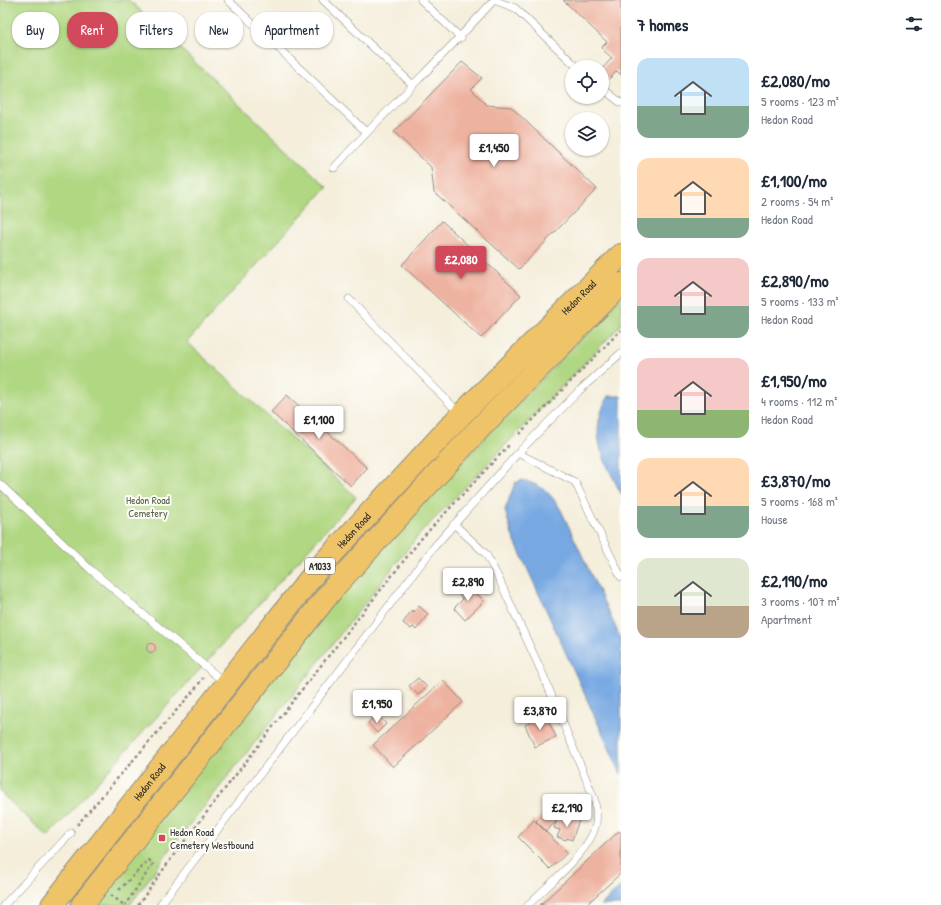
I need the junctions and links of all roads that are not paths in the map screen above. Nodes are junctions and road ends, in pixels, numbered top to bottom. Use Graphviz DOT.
graph roads {
  1 [pos="228,0"];
  2 [pos="323,0"];
  3 [pos="421,0"];
  4 [pos="507,0"];
  5 [pos="515,8"];
  6 [pos="461,38"];
  7 [pos="570,60"];
  8 [pos="413,85"];
  9 [pos="609,94"];
  10 [pos="621,103"];
  11 [pos="366,132"];
  12 [pos="334,168"];
  13 [pos="621,255"];
  14 [pos="621,284"];
  15 [pos="349,299"];
  16 [pos="621,353"];
  17 [pos="461,415"];
  18 [pos="518,453"];
  19 [pos="0,484"];
  20 [pos="454,524"];
  21 [pos="621,577"];
  22 [pos="227,685"];
  23 [pos="70,833"];
  24 [pos="4,905"];
  25 [pos="52,905"];
  26 [pos="82,905"];
  27 [pos="160,905"];
  28 [pos="528,905"];
  1 -- 11 [label="lane"];
  2 -- 8 [label="lane"];
  3 -- 6 [label="lane"];
  4 -- 5 [label="lane"];
  5 -- 6 [label="lane"];
  5 -- 7 [label="lane"];
  6 -- 8 [label="lane"];
  8 -- 11 [label="lane"];
  9 -- 10 [label="lane"];
  11 -- 12 [label="lane"];
  13 -- 17 [label="highway, Hedon Road / A1033"];
  14 -- 26 [label="highway, Hedon Road / A1033"];
  15 -- 17 [label="lane"];
  16 -- 18 [label="lane"];
  17 -- 22 [label="highway, Hedon Road / A1033"];
  18 -- 20 [label="lane"];
  18 -- 21 [label="lane"];
  19 -- 22 [label="lane"];
  20 -- 27 [label="lane"];
  20 -- 28 [label="lane"];
  22 -- 25 [label="highway, Hedon Road / A1033"];
  23 -- 24 [label="lane"];
}
